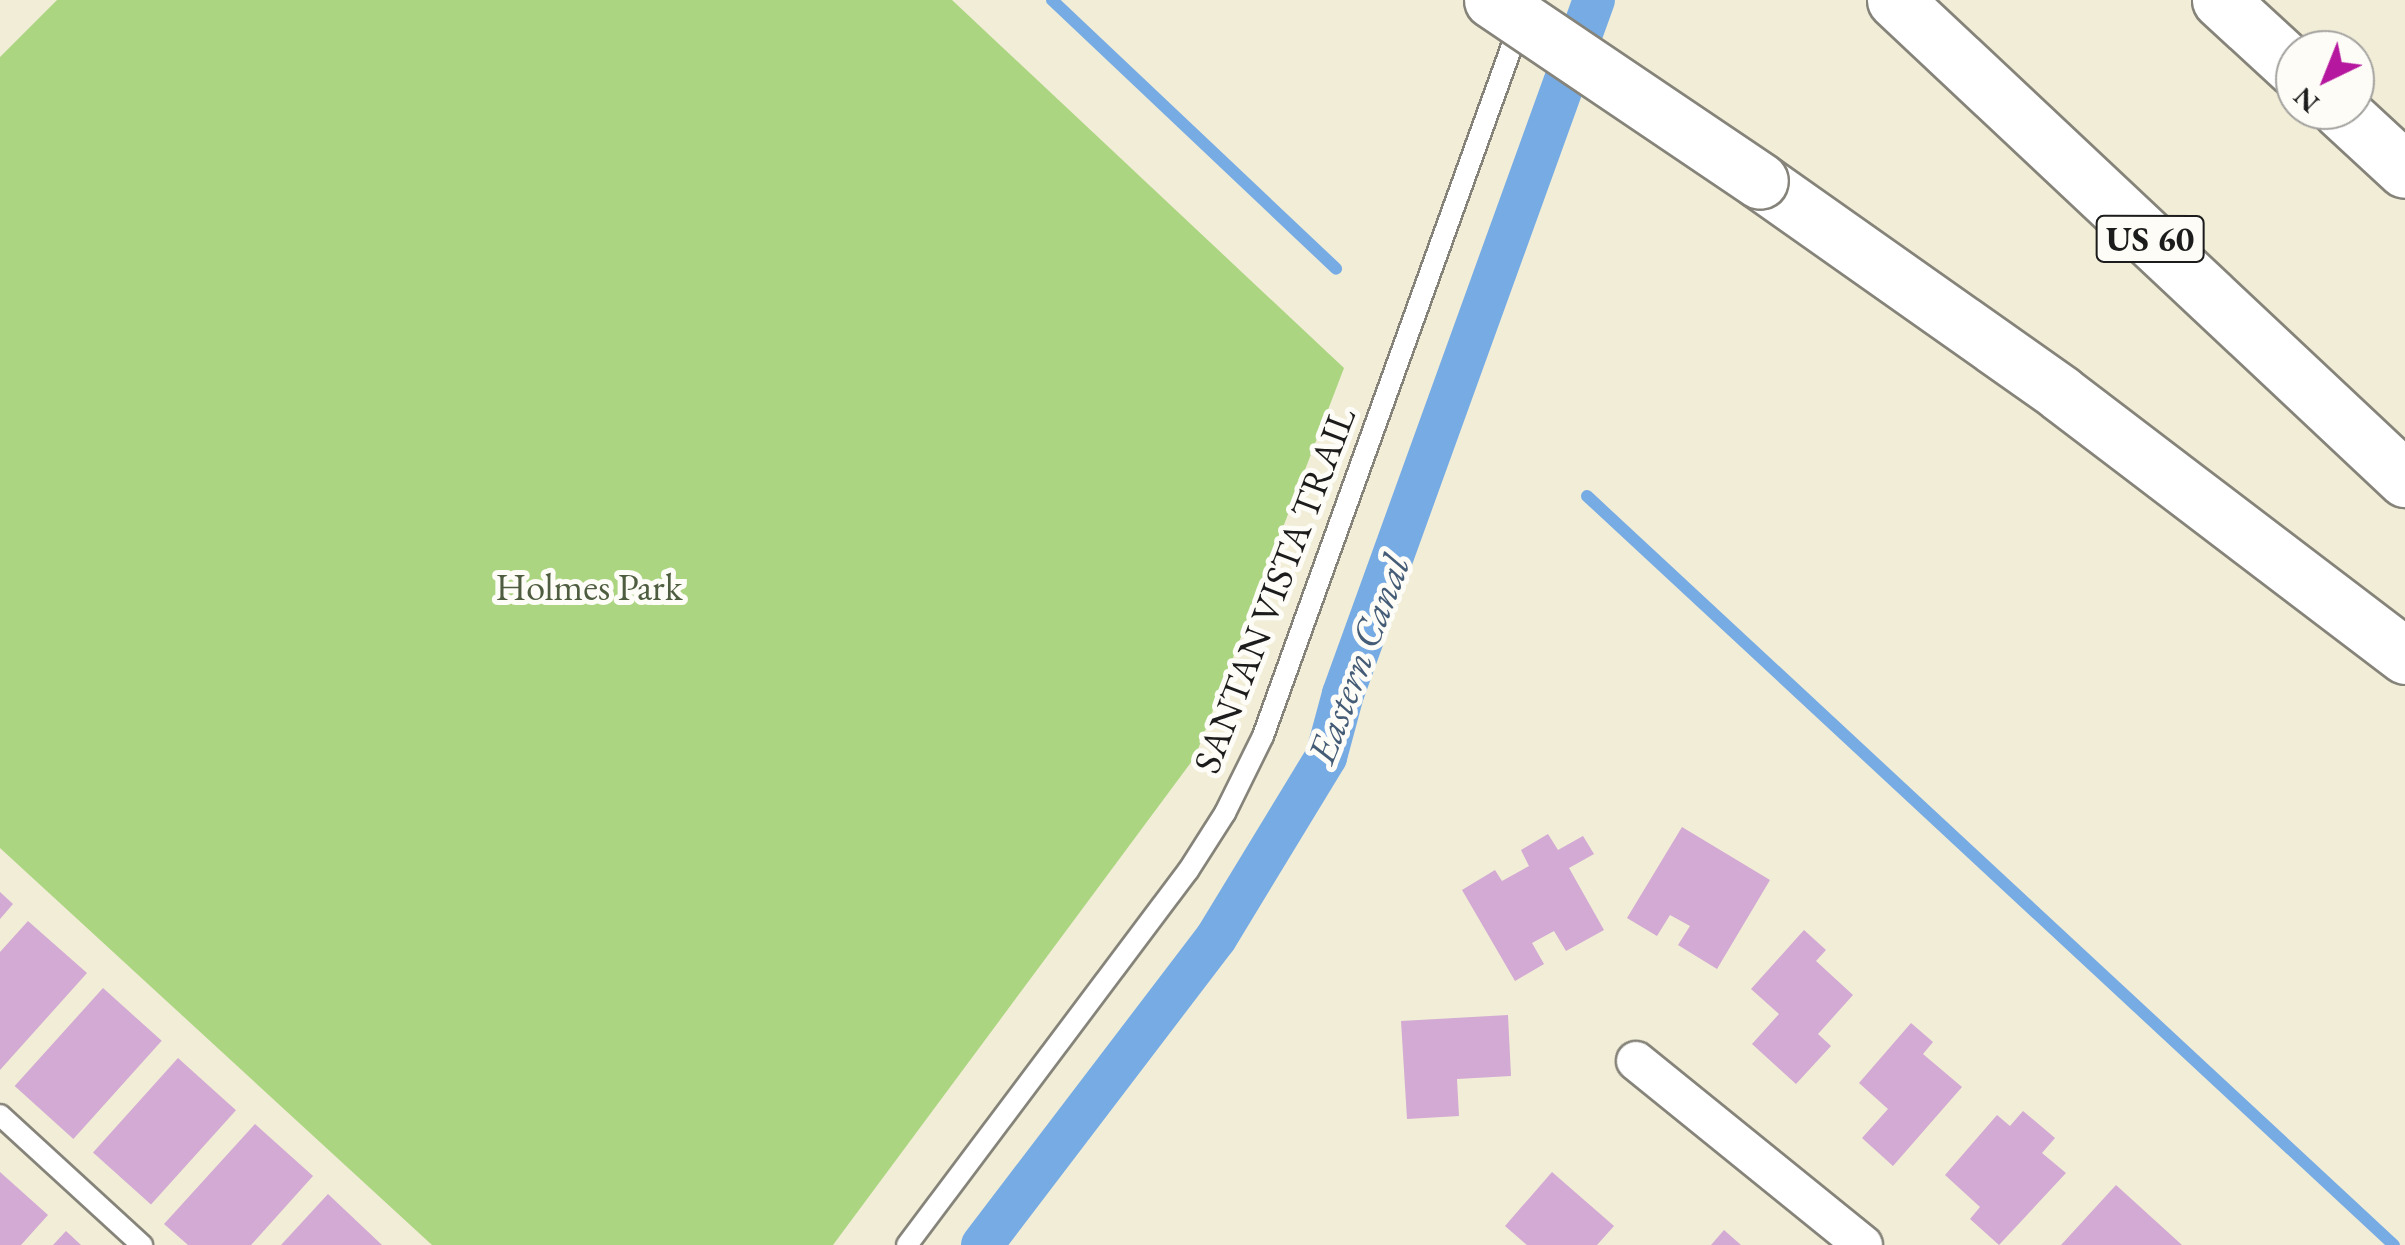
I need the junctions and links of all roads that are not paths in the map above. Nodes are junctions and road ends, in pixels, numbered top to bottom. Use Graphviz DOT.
graph roads {
  1 [pos="1492,0"];
  2 [pos="1528,0"];
  3 [pos="1895,0"];
  4 [pos="2220,0"];
  5 [pos="2275,51"];
  6 [pos="2362,130"];
  7 [pos="2405,170"];
  8 [pos="2405,479"];
  9 [pos="2405,656"];
  10 [pos="1636,1062"];
  11 [pos="0,1115"];
  12 [pos="142,1245"];
  13 [pos="907,1245"];
  14 [pos="1863,1245"];
  1 -- 9 [label="highway, bridge"];
  2 -- 13 [label="lane, SANTAN VISTA TRAIL"];
  3 -- 8 [label="highway, US 60"];
  4 -- 5 [label="highway"];
  6 -- 7 [label="highway"];
  10 -- 14 [label="street"];
  11 -- 12 [label="lane"];
}
